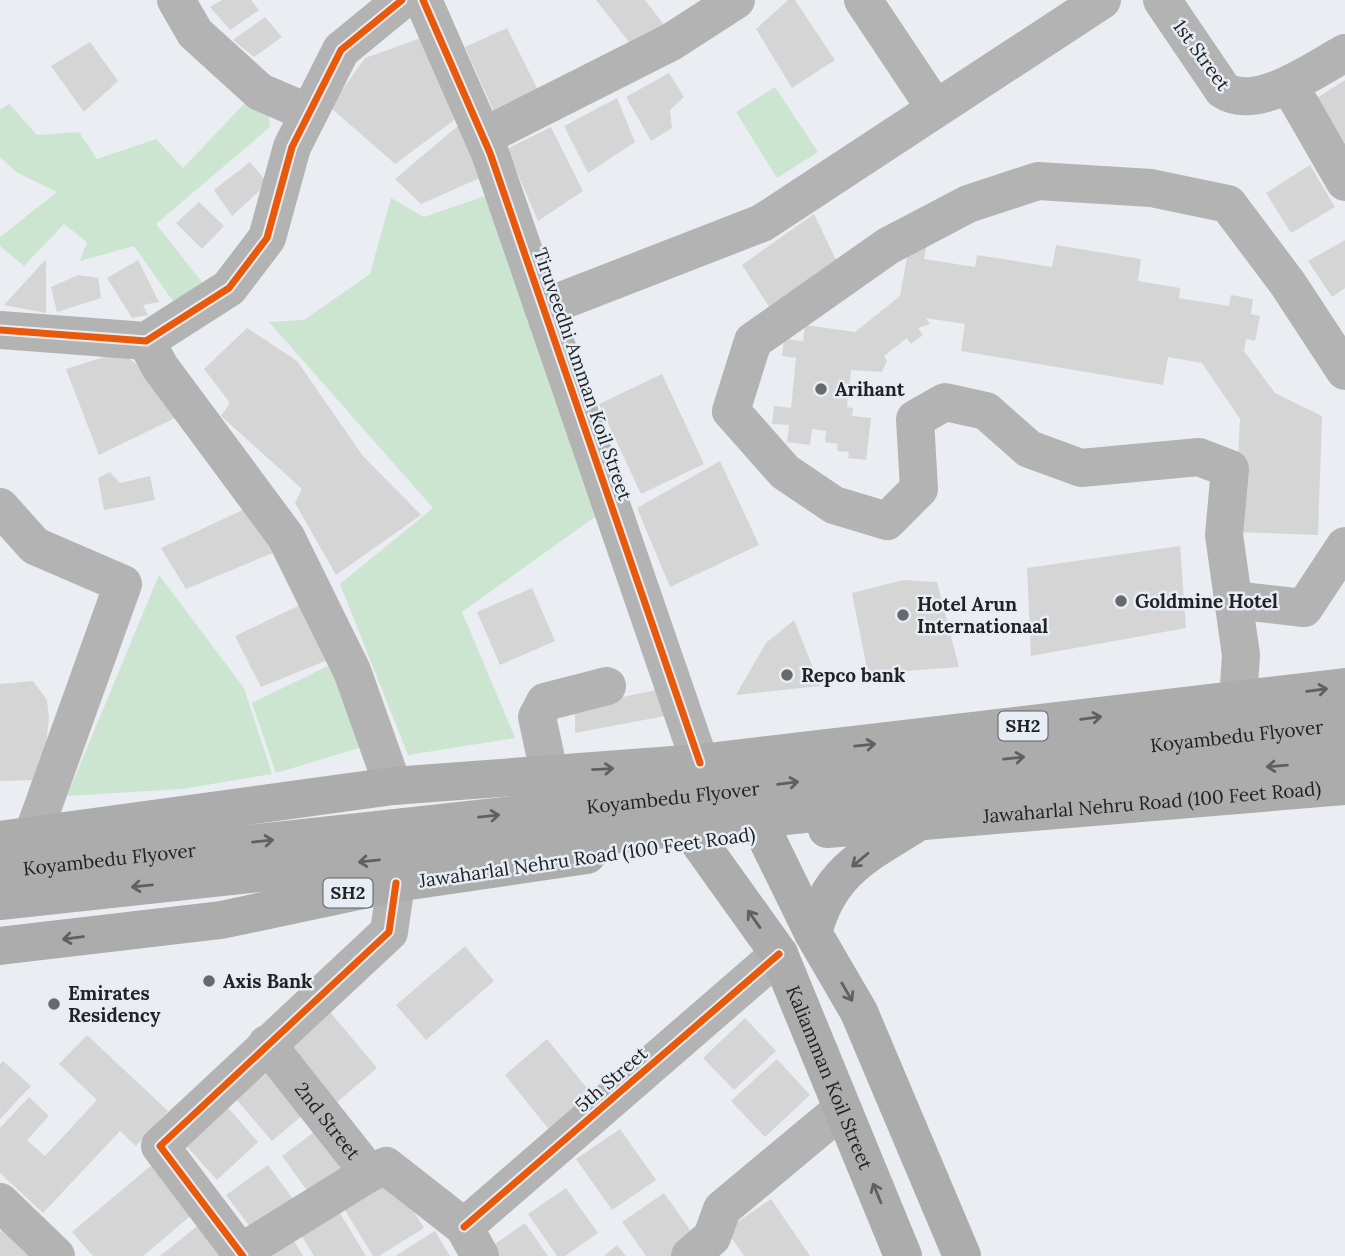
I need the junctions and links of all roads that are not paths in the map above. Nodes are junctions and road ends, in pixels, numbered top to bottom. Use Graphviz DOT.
graph roads {
  1 [pos="176,0"];
  2 [pos="402,0"];
  3 [pos="423,0"];
  4 [pos="863,0"];
  5 [pos="1102,0"];
  6 [pos="1162,0"];
  7 [pos="727,2"];
  8 [pos="1345,53"];
  9 [pos="1289,85"];
  10 [pos="935,108"];
  11 [pos="309,113"];
  12 [pos="483,137"];
  13 [pos="1345,181"];
  14 [pos="543,308"];
  15 [pos="0,330"];
  16 [pos="146,341"];
  17 [pos="1345,370"];
  18 [pos="0,507"];
  19 [pos="1345,546"];
  20 [pos="1233,600"];
  21 [pos="607,686"];
  22 [pos="1345,687"];
  23 [pos="1238,700"];
  24 [pos="1345,724"];
  25 [pos="1345,760"];
  26 [pos="700,763"];
  27 [pos="549,772"];
  28 [pos="393,786"];
  29 [pos="1345,786"];
  30 [pos="219,808"];
  31 [pos="917,823"];
  32 [pos="764,834"];
  33 [pos="696,838"];
  34 [pos="16,839"];
  35 [pos="0,871"];
  36 [pos="396,883"];
  37 [pos="0,901"];
  38 [pos="221,920"];
  39 [pos="813,933"];
  40 [pos="0,946"];
  41 [pos="779,954"];
  42 [pos="267,1044"];
  43 [pos="842,1109"];
  44 [pos="369,1173"];
  45 [pos="0,1202"];
  46 [pos="472,1241"];
  47 [pos="242,1254"];
  48 [pos="56,1256"];
  49 [pos="690,1256"];
  50 [pos="903,1256"];
  51 [pos="962,1256"];
  1 -- 11 [label="street"];
  2 -- 11 [label="street"];
  3 -- 12 [label="street, Tiruveedhi Amman Koil Street"];
  4 -- 10 [label="street"];
  5 -- 10 [label="street"];
  6 -- 9 [label="street, 1st Street"];
  7 -- 12 [label="street"];
  8 -- 9 [label="street, 1st Street"];
  9 -- 13 [label="street"];
  10 -- 14 [label="street"];
  11 -- 16 [label="street"];
  12 -- 14 [label="street, Tiruveedhi Amman Koil Street"];
  14 -- 26 [label="street, Tiruveedhi Amman Koil Street"];
  15 -- 16 [label="street"];
  16 -- 28 [label="street"];
  17 -- 20 [label="street"];
  18 -- 34 [label="street"];
  19 -- 20 [label="street"];
  20 -- 23 [label="street"];
  21 -- 27 [label="street"];
  23 -- 22 [label="main road, SH2, one-way"];
  26 -- 23 [label="main road, SH2, one-way"];
  35 -- 24 [label="main road, Koyambedu Flyover, one-way, bridge"];
  25 -- 37 [label="main road, Koyambedu Flyover, one-way, bridge"];
  27 -- 26 [label="main road, SH2, one-way"];
  27 -- 28 [label="main road, SH2"];
  28 -- 30 [label="main road, SH2"];
  29 -- 31 [label="main road, Jawaharlal Nehru Road (100 Feet Road) / SH2"];
  30 -- 34 [label="main road, SH2"];
  30 -- 38 [label="main road"];
  31 -- 32 [label="main road, Jawaharlal Nehru Road (100 Feet Road) / SH2"];
  31 -- 39 [label="main road, one-way"];
  32 -- 33 [label="main road, Jawaharlal Nehru Road (100 Feet Road) / SH2"];
  32 -- 39 [label="main road"];
  33 -- 36 [label="main road, Jawaharlal Nehru Road (100 Feet Road) / SH2"];
  41 -- 33 [label="main road, Kaliamman Koil Street, one-way"];
  36 -- 38 [label="main road, Jawaharlal Nehru Road (100 Feet Road) / SH2"];
  36 -- 42 [label="street"];
  38 -- 40 [label="main road, Jawaharlal Nehru Road (100 Feet Road) / SH2, one-way"];
  39 -- 51 [label="main road, one-way"];
  41 -- 43 [label="main road, Kaliamman Koil Street"];
  41 -- 46 [label="street, 5th Street"];
  42 -- 44 [label="street, 2nd Street"];
  42 -- 47 [label="street"];
  43 -- 49 [label="street"];
  50 -- 43 [label="main road, Kaliamman Koil Street, one-way"];
  44 -- 46 [label="street, 2nd Street"];
  44 -- 47 [label="street"];
  45 -- 48 [label="street"];
}
